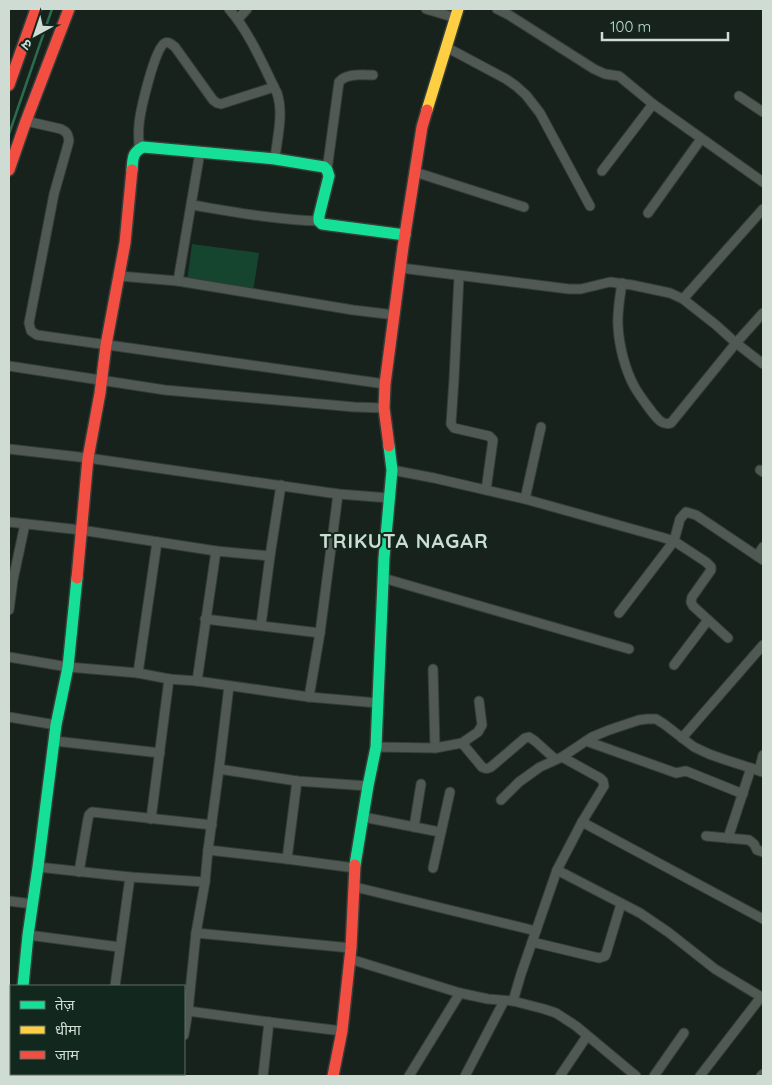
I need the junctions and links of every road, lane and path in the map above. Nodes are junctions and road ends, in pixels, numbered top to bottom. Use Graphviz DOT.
graph roads {
  1 [pos="36,9"];
  2 [pos="69,9"];
  3 [pos="229,9"];
  4 [pos="247,9"];
  5 [pos="426,9"];
  6 [pos="497,9"];
  7 [pos="457,13"];
  8 [pos="238,19"];
  9 [pos="446,47"];
  10 [pos="373,75"];
  11 [pos="9,85"];
  12 [pos="274,87"];
  13 [pos="739,96"];
  14 [pos="653,104"];
  15 [pos="763,112"];
  16 [pos="26,121"];
  17 [pos="701,138"];
  18 [pos="139,148"];
  19 [pos="200,152"];
  20 [pos="275,159"];
  21 [pos="9,170"];
  22 [pos="327,170"];
  23 [pos="602,171"];
  24 [pos="415,172"];
  25 [pos="763,182"];
  26 [pos="192,205"];
  27 [pos="590,206"];
  28 [pos="524,207"];
  29 [pos="763,209"];
  30 [pos="648,213"];
  31 [pos="319,221"];
  32 [pos="405,235"];
  33 [pos="401,268"];
  34 [pos="119,276"];
  35 [pos="459,276"];
  36 [pos="178,281"];
  37 [pos="622,283"];
  38 [pos="683,299"];
  39 [pos="763,313"];
  40 [pos="395,315"];
  41 [pos="736,344"];
  42 [pos="106,345"];
  43 [pos="763,364"];
  44 [pos="9,366"];
  45 [pos="102,380"];
  46 [pos="385,384"];
  47 [pos="384,408"];
  48 [pos="541,427"];
  49 [pos="9,449"];
  50 [pos="88,458"];
  51 [pos="392,470"];
  52 [pos="281,485"];
  53 [pos="486,490"];
  54 [pos="338,494"];
  55 [pos="390,498"];
  56 [pos="525,499"];
  57 [pos="9,522"];
  58 [pos="25,524"];
  59 [pos="81,530"];
  60 [pos="674,541"];
  61 [pos="157,542"];
  62 [pos="763,547"];
  63 [pos="216,551"];
  64 [pos="270,556"];
  65 [pos="760,558"];
  66 [pos="383,578"];
  67 [pos="11,579"];
  68 [pos="9,610"];
  69 [pos="619,613"];
  70 [pos="205,619"];
  71 [pos="708,620"];
  72 [pos="261,625"];
  73 [pos="320,633"];
  74 [pos="728,638"];
  75 [pos="763,645"];
  76 [pos="629,649"];
  77 [pos="9,657"];
  78 [pos="674,665"];
  79 [pos="68,667"];
  80 [pos="433,669"];
  81 [pos="138,673"];
  82 [pos="169,679"];
  83 [pos="197,681"];
  84 [pos="229,686"];
  85 [pos="309,697"];
  86 [pos="479,701"];
  87 [pos="378,703"];
  88 [pos="9,718"];
  89 [pos="56,725"];
  90 [pos="682,738"];
  91 [pos="55,741"];
  92 [pos="586,741"];
  93 [pos="462,742"];
  94 [pos="376,747"];
  95 [pos="435,748"];
  96 [pos="160,753"];
  97 [pos="763,755"];
  98 [pos="558,758"];
  99 [pos="220,768"];
  100 [pos="758,770"];
  101 [pos="297,780"];
  102 [pos="421,784"];
  103 [pos="368,786"];
  104 [pos="450,792"];
  105 [pos="744,794"];
  106 [pos="500,800"];
  107 [pos="363,817"];
  108 [pos="151,819"];
  109 [pos="582,822"];
  110 [pos="212,825"];
  111 [pos="414,827"];
  112 [pos="440,832"];
  113 [pos="706,836"];
  114 [pos="728,838"];
  115 [pos="208,850"];
  116 [pos="763,852"];
  117 [pos="287,859"];
  118 [pos="38,867"];
  119 [pos="356,868"];
  120 [pos="433,868"];
  121 [pos="557,870"];
  122 [pos="79,872"];
  123 [pos="130,877"];
  124 [pos="205,882"];
  125 [pos="355,887"];
  126 [pos="9,901"];
  127 [pos="33,904"];
  128 [pos="621,904"];
  129 [pos="763,920"];
  130 [pos="536,931"];
  131 [pos="196,933"];
  132 [pos="28,935"];
  133 [pos="532,942"];
  134 [pos="119,947"];
  135 [pos="350,953"];
  136 [pos="23,985"];
  137 [pos="115,985"];
  138 [pos="460,993"];
  139 [pos="762,998"];
  140 [pos="509,1001"];
  141 [pos="188,1011"];
  142 [pos="269,1022"];
  143 [pos="185,1028"];
  144 [pos="342,1031"];
  145 [pos="684,1033"];
  146 [pos="588,1036"];
  147 [pos="263,1076"];
  148 [pos="332,1076"];
  149 [pos="409,1076"];
  150 [pos="465,1076"];
  151 [pos="560,1076"];
  152 [pos="636,1076"];
  153 [pos="654,1076"];
  154 [pos="700,1076"];
  1 -- 11 [label="street"];
  2 -- 16 [label="street"];
  3 -- 8 [label="street"];
  4 -- 8 [label="street"];
  5 -- 7 [label="street"];
  6 -- 14 [label="street"];
  7 -- 9 [label="street"];
  8 -- 12 [label="street"];
  9 -- 24 [label="street"];
  9 -- 27 [label="street"];
  10 -- 22 [label="street"];
  12 -- 18 [label="street"];
  12 -- 20 [label="street"];
  13 -- 15 [label="street"];
  14 -- 17 [label="street"];
  14 -- 23 [label="street"];
  16 -- 21 [label="street"];
  16 -- 42 [label="street"];
  17 -- 25 [label="street"];
  17 -- 30 [label="street"];
  18 -- 19 [label="street"];
  18 -- 34 [label="street"];
  19 -- 20 [label="street"];
  19 -- 26 [label="street"];
  20 -- 22 [label="street"];
  22 -- 31 [label="street"];
  24 -- 28 [label="street"];
  24 -- 32 [label="street"];
  26 -- 31 [label="street"];
  26 -- 36 [label="street"];
  29 -- 38 [label="street"];
  31 -- 32 [label="street"];
  32 -- 33 [label="street"];
  33 -- 35 [label="street"];
  33 -- 40 [label="street"];
  34 -- 36 [label="street"];
  34 -- 42 [label="street"];
  35 -- 37 [label="street"];
  35 -- 53 [label="street"];
  36 -- 40 [label="street"];
  37 -- 38 [label="street"];
  37 -- 41 [label="street"];
  38 -- 41 [label="street"];
  39 -- 41 [label="street"];
  40 -- 46 [label="street"];
  41 -- 43 [label="street"];
  42 -- 45 [label="street"];
  42 -- 46 [label="street"];
  44 -- 45 [label="street"];
  45 -- 47 [label="street"];
  45 -- 50 [label="street"];
  46 -- 47 [label="street"];
  47 -- 51 [label="street"];
  48 -- 56 [label="street"];
  49 -- 50 [label="street"];
  50 -- 52 [label="street"];
  50 -- 59 [label="street"];
  51 -- 53 [label="street"];
  51 -- 55 [label="street"];
  52 -- 54 [label="street"];
  52 -- 64 [label="street"];
  53 -- 56 [label="street"];
  54 -- 55 [label="street"];
  54 -- 73 [label="street"];
  55 -- 66 [label="street"];
  56 -- 60 [label="street"];
  57 -- 58 [label="street"];
  58 -- 59 [label="street"];
  58 -- 67 [label="street"];
  59 -- 61 [label="street"];
  59 -- 79 [label="street"];
  60 -- 65 [label="street"];
  60 -- 69 [label="street"];
  60 -- 71 [label="street"];
  61 -- 63 [label="street"];
  61 -- 81 [label="street"];
  62 -- 65 [label="street"];
  63 -- 64 [label="street"];
  63 -- 70 [label="street"];
  64 -- 72 [label="street"];
  66 -- 76 [label="street"];
  66 -- 87 [label="street"];
  67 -- 68 [label="street"];
  70 -- 72 [label="street"];
  70 -- 83 [label="street"];
  71 -- 74 [label="street"];
  71 -- 78 [label="street"];
  72 -- 73 [label="street"];
  73 -- 85 [label="street"];
  75 -- 90 [label="street"];
  77 -- 79 [label="street"];
  79 -- 81 [label="street"];
  79 -- 89 [label="street"];
  80 -- 95 [label="street"];
  81 -- 82 [label="street"];
  82 -- 83 [label="street"];
  82 -- 96 [label="street"];
  83 -- 84 [label="street"];
  84 -- 85 [label="street"];
  84 -- 99 [label="street"];
  85 -- 87 [label="street"];
  86 -- 93 [label="street"];
  87 -- 94 [label="street"];
  88 -- 89 [label="street"];
  89 -- 91 [label="street"];
  90 -- 92 [label="street"];
  90 -- 100 [label="street"];
  91 -- 96 [label="street"];
  91 -- 118 [label="street"];
  92 -- 98 [label="street"];
  92 -- 105 [label="street"];
  93 -- 95 [label="street"];
  93 -- 98 [label="street"];
  94 -- 95 [label="street"];
  94 -- 103 [label="street"];
  96 -- 108 [label="street"];
  97 -- 100 [label="street"];
  98 -- 106 [label="street"];
  98 -- 109 [label="street"];
  99 -- 101 [label="street"];
  99 -- 110 [label="street"];
  100 -- 105 [label="street"];
  101 -- 103 [label="street"];
  101 -- 117 [label="street"];
  102 -- 111 [label="street"];
  103 -- 107 [label="street"];
  104 -- 112 [label="street"];
  105 -- 114 [label="street"];
  107 -- 111 [label="street"];
  107 -- 119 [label="street"];
  108 -- 110 [label="street"];
  108 -- 122 [label="street"];
  109 -- 121 [label="street"];
  109 -- 129 [label="street"];
  110 -- 115 [label="street"];
  111 -- 112 [label="street"];
  112 -- 120 [label="street"];
  113 -- 114 [label="street"];
  114 -- 116 [label="street"];
  115 -- 117 [label="street"];
  115 -- 124 [label="street"];
  117 -- 119 [label="street"];
  118 -- 122 [label="street"];
  118 -- 127 [label="street"];
  119 -- 125 [label="street"];
  121 -- 128 [label="street"];
  121 -- 130 [label="street"];
  122 -- 123 [label="street"];
  123 -- 124 [label="street"];
  123 -- 134 [label="street"];
  124 -- 131 [label="street"];
  125 -- 130 [label="street"];
  125 -- 135 [label="street"];
  126 -- 127 [label="street"];
  127 -- 132 [label="street"];
  128 -- 133 [label="street"];
  128 -- 139 [label="street"];
  130 -- 133 [label="street"];
  131 -- 135 [label="street"];
  131 -- 141 [label="street"];
  132 -- 134 [label="street"];
  132 -- 136 [label="street"];
  133 -- 140 [label="street"];
  134 -- 137 [label="street"];
  135 -- 138 [label="street"];
  135 -- 144 [label="street"];
  138 -- 140 [label="street"];
  138 -- 149 [label="street"];
  139 -- 154 [label="street"];
  140 -- 146 [label="street"];
  140 -- 150 [label="street"];
  141 -- 142 [label="street"];
  141 -- 143 [label="street"];
  142 -- 144 [label="street"];
  142 -- 147 [label="street"];
  144 -- 148 [label="street"];
  145 -- 153 [label="street"];
  146 -- 151 [label="street"];
  146 -- 152 [label="street"];
}
